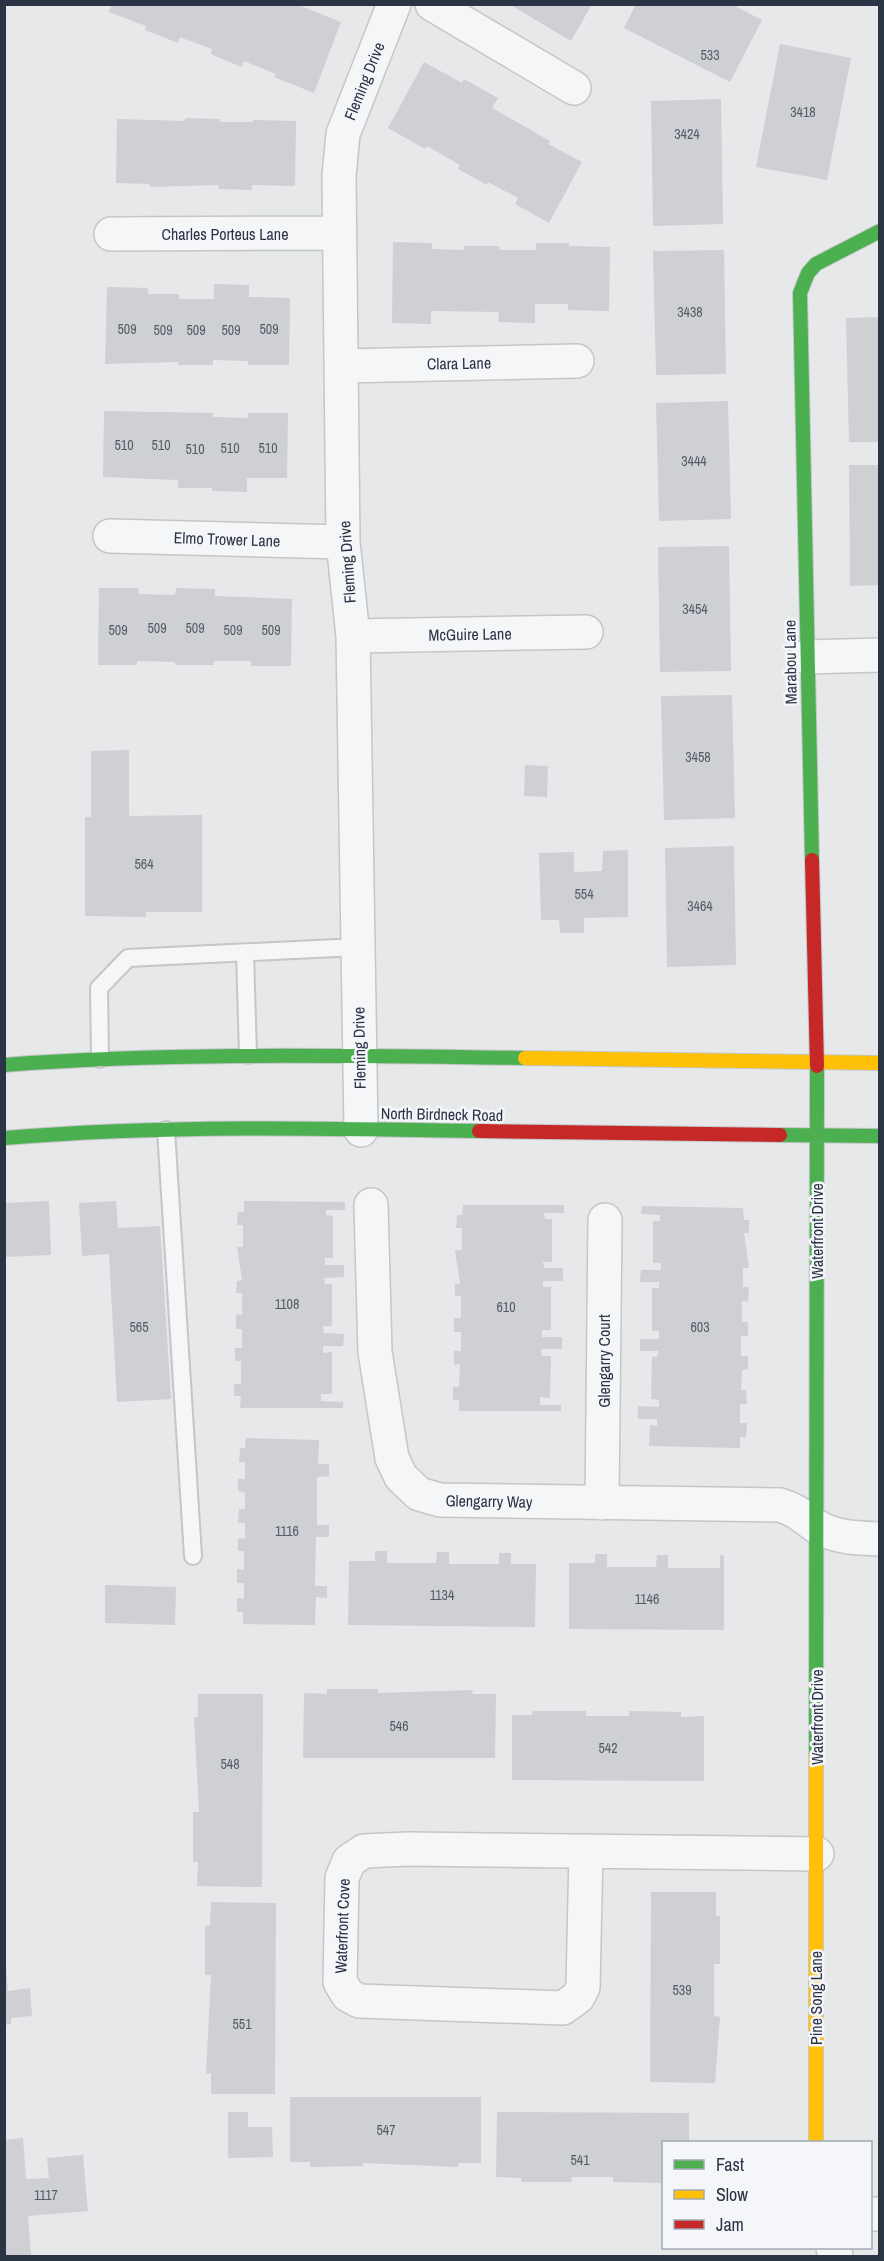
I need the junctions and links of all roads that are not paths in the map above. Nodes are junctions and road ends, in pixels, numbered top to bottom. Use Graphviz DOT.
graph roads {
  1 [pos="394,4"];
  2 [pos="432,4"];
  3 [pos="574,88"];
  4 [pos="879,231"];
  5 [pos="338,233"];
  6 [pos="111,234"];
  7 [pos="577,361"];
  8 [pos="341,366"];
  9 [pos="110,536"];
  10 [pos="343,542"];
  11 [pos="586,632"];
  12 [pos="353,636"];
  13 [pos="879,656"];
  14 [pos="806,657"];
  15 [pos="357,947"];
  16 [pos="245,953"];
  17 [pos="248,1055"];
  18 [pos="359,1056"];
  19 [pos="100,1059"];
  20 [pos="817,1063"];
  21 [pos="879,1063"];
  22 [pos="4,1065"];
  23 [pos="166,1130"];
  24 [pos="361,1130"];
  25 [pos="817,1135"];
  26 [pos="879,1136"];
  27 [pos="4,1138"];
  28 [pos="371,1205"];
  29 [pos="605,1220"];
  30 [pos="602,1503"];
  31 [pos="817,1527"];
  32 [pos="879,1539"];
  33 [pos="193,1556"];
  34 [pos="586,1851"];
  35 [pos="817,1854"];
  36 [pos="816,2141"];
  1 -- 5 [label="street, Fleming Drive"];
  2 -- 3 [label="street"];
  4 -- 14 [label="street, Marabou Lane"];
  5 -- 6 [label="street, Charles Porteus Lane"];
  5 -- 8 [label="street, Fleming Drive"];
  7 -- 8 [label="street, Clara Lane"];
  8 -- 10 [label="street, Fleming Drive"];
  9 -- 10 [label="street, Elmo Trower Lane"];
  10 -- 12 [label="street, Fleming Drive"];
  11 -- 12 [label="street, McGuire Lane"];
  12 -- 15 [label="street, Fleming Drive"];
  13 -- 14 [label="street"];
  14 -- 20 [label="street, Marabou Lane"];
  15 -- 16 [label="lane"];
  15 -- 18 [label="street, Fleming Drive"];
  16 -- 17 [label="lane"];
  16 -- 19 [label="lane"];
  17 -- 18 [label="street"];
  17 -- 19 [label="street"];
  18 -- 20 [label="street"];
  18 -- 24 [label="street, Fleming Drive"];
  19 -- 22 [label="street"];
  20 -- 21 [label="street"];
  20 -- 25 [label="street, Marabou Lane"];
  23 -- 24 [label="street, North Birdneck Road"];
  23 -- 27 [label="street, North Birdneck Road"];
  23 -- 33 [label="lane"];
  24 -- 25 [label="street, North Birdneck Road"];
  25 -- 26 [label="street, North Birdneck Road"];
  25 -- 31 [label="street, Waterfront Drive"];
  28 -- 30 [label="street, Glengarry Way"];
  29 -- 30 [label="street, Glengarry Court"];
  30 -- 31 [label="street, Glengarry Way"];
  31 -- 32 [label="street, Glengarry Way"];
  31 -- 35 [label="street, Waterfront Drive"];
  34 -- 34 [label="street, Waterfront Cove"];
  34 -- 35 [label="street"];
  35 -- 36 [label="street, Pine Song Lane"];
}
